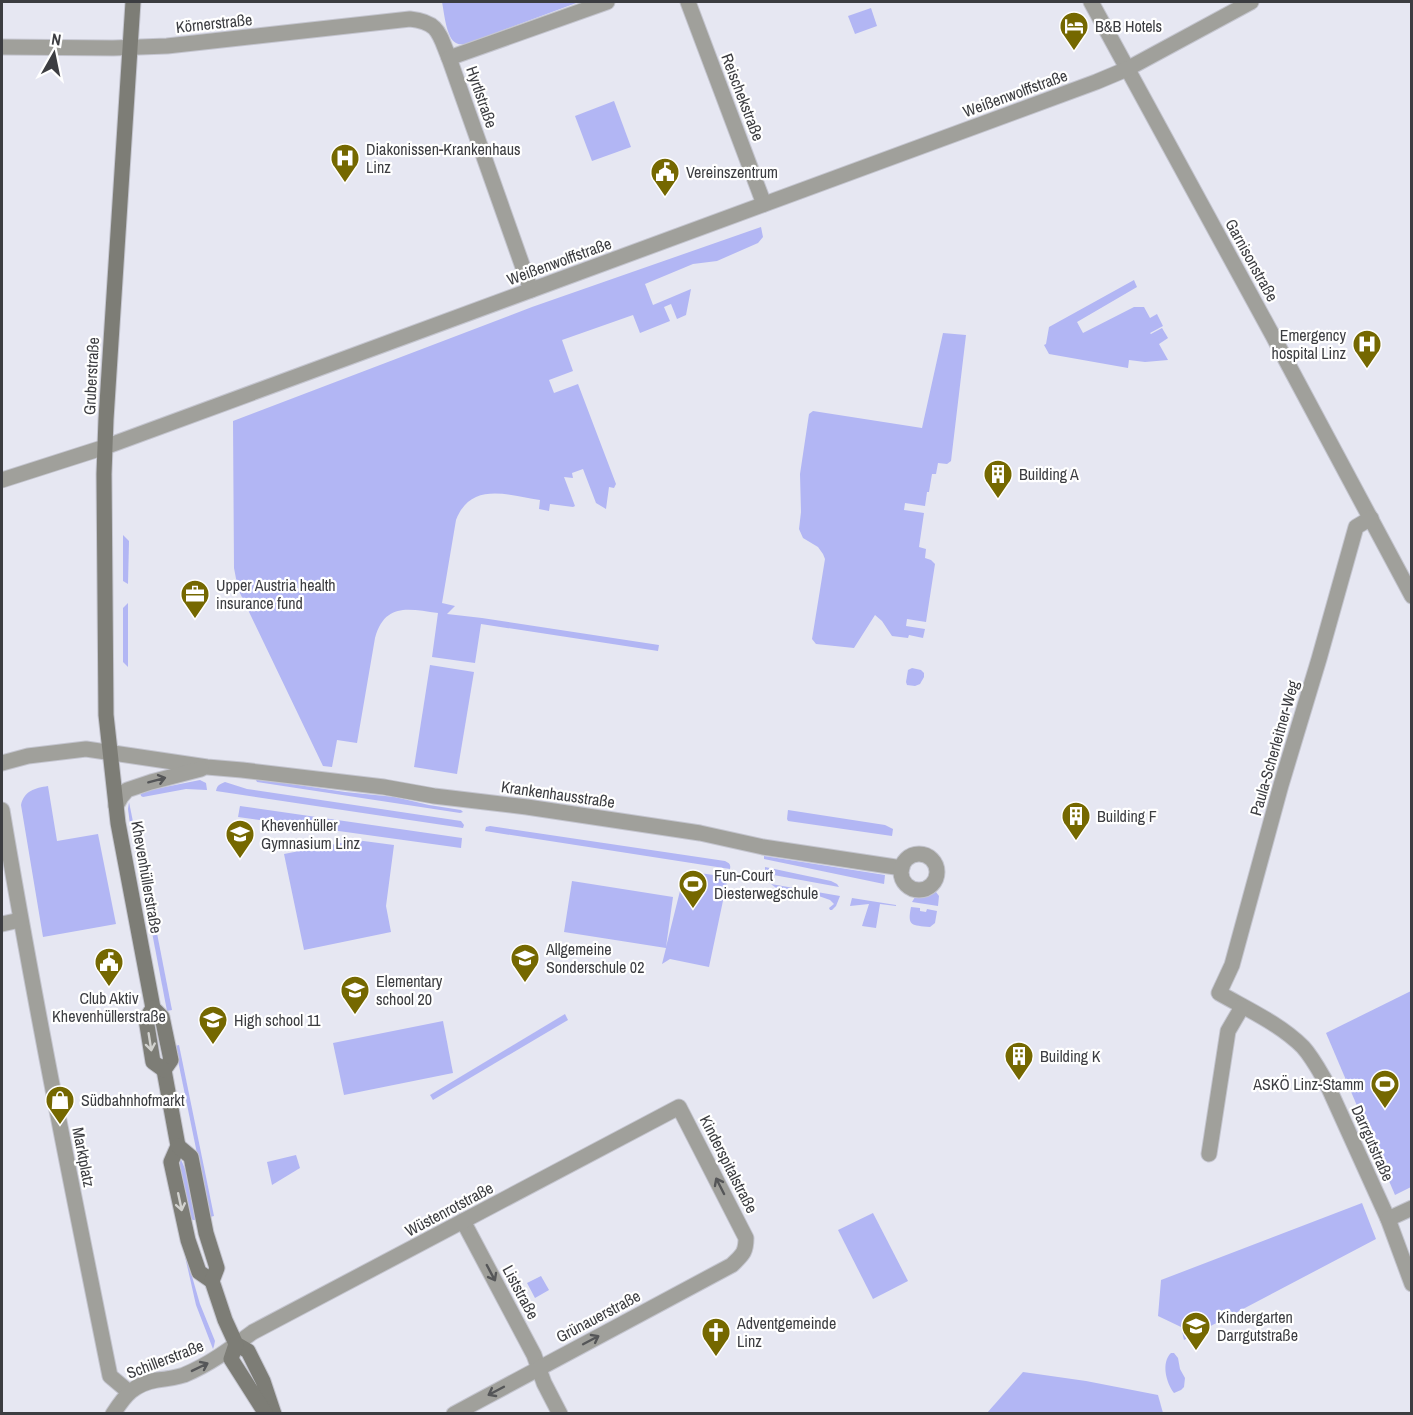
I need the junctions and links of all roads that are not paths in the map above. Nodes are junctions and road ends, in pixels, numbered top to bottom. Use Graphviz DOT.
graph roads {
  1 [pos="133,2"];
  2 [pos="607,2"];
  3 [pos="688,2"];
  4 [pos="1090,2"];
  5 [pos="1251,2"];
  6 [pos="428,22"];
  7 [pos="2,48"];
  8 [pos="129,48"];
  9 [pos="449,58"];
  10 [pos="1127,69"];
  11 [pos="764,204"];
  12 [pos="531,290"];
  13 [pos="105,447"];
  14 [pos="2,480"];
  15 [pos="1371,518"];
  16 [pos="1412,596"];
  17 [pos="110,752"];
  18 [pos="2,763"];
  19 [pos="207,767"];
  20 [pos="116,806"];
  21 [pos="2,810"];
  22 [pos="902,868"];
  23 [pos="21,920"];
  24 [pos="2,924"];
  25 [pos="1219,993"];
  26 [pos="1242,1006"];
  27 [pos="679,1107"];
  28 [pos="1209,1154"];
  29 [pos="1412,1208"];
  30 [pos="1388,1219"];
  31 [pos="463,1221"];
  32 [pos="746,1238"];
  33 [pos="1412,1284"];
  34 [pos="236,1344"];
  35 [pos="539,1368"];
  36 [pos="129,1392"];
  37 [pos="113,1413"];
  38 [pos="267,1413"];
  39 [pos="274,1413"];
  40 [pos="454,1413"];
  41 [pos="560,1413"];
  1 -- 8 [label="main road, Gruberstraße"];
  2 -- 9 [label="street"];
  3 -- 11 [label="street, Reischekstraße"];
  4 -- 10 [label="street, Garnisonstraße"];
  5 -- 10 [label="street, Weißenwolffstraße"];
  6 -- 8 [label="street, Körnerstraße"];
  6 -- 9 [label="street, Hyrtlstraße"];
  7 -- 8 [label="street, Körnerstraße"];
  8 -- 13 [label="main road, Gruberstraße"];
  9 -- 12 [label="street, Hyrtlstraße"];
  10 -- 11 [label="street, Weißenwolffstraße"];
  10 -- 15 [label="street, Garnisonstraße"];
  11 -- 12 [label="street, Weißenwolffstraße"];
  12 -- 13 [label="street, Weißenwolffstraße"];
  13 -- 14 [label="street, Weißenwolffstraße"];
  13 -- 17 [label="main road, Gruberstraße"];
  15 -- 16 [label="street, Garnisonstraße"];
  15 -- 25 [label="street, Paula-Scherleitner-Weg"];
  17 -- 18 [label="street, Krankenhausstraße"];
  17 -- 19 [label="street, Krankenhausstraße"];
  17 -- 20 [label="main road, Khevenhüllerstraße"];
  20 -- 19 [label="street, Krankenhausstraße, one-way"];
  19 -- 22 [label="street, Krankenhausstraße"];
  20 -- 34 [label="main road, Khevenhüllerstraße"];
  21 -- 23 [label="street, Marktplatz"];
  23 -- 24 [label="street"];
  23 -- 36 [label="street, Marktplatz"];
  25 -- 26 [label="street, Darrgutstraße"];
  26 -- 28 [label="street"];
  26 -- 30 [label="street, Darrgutstraße"];
  27 -- 31 [label="street, Wüstenrotstraße"];
  32 -- 27 [label="street, Kinderspitalstraße, one-way"];
  29 -- 30 [label="street"];
  30 -- 33 [label="street, Darrgutstraße"];
  31 -- 34 [label="street, Wüstenrotstraße"];
  31 -- 35 [label="street, Liststraße, one-way"];
  35 -- 32 [label="street, Grünauerstraße, one-way"];
  36 -- 34 [label="street, Schillerstraße, one-way"];
  34 -- 38 [label="main road, Khevenhüllerstraße"];
  34 -- 39 [label="main road, Khevenhüllerstraße"];
  35 -- 40 [label="street, Grünauerstraße, one-way"];
  35 -- 41 [label="street, Liststraße"];
  36 -- 37 [label="street, Schillerstraße"];
}
